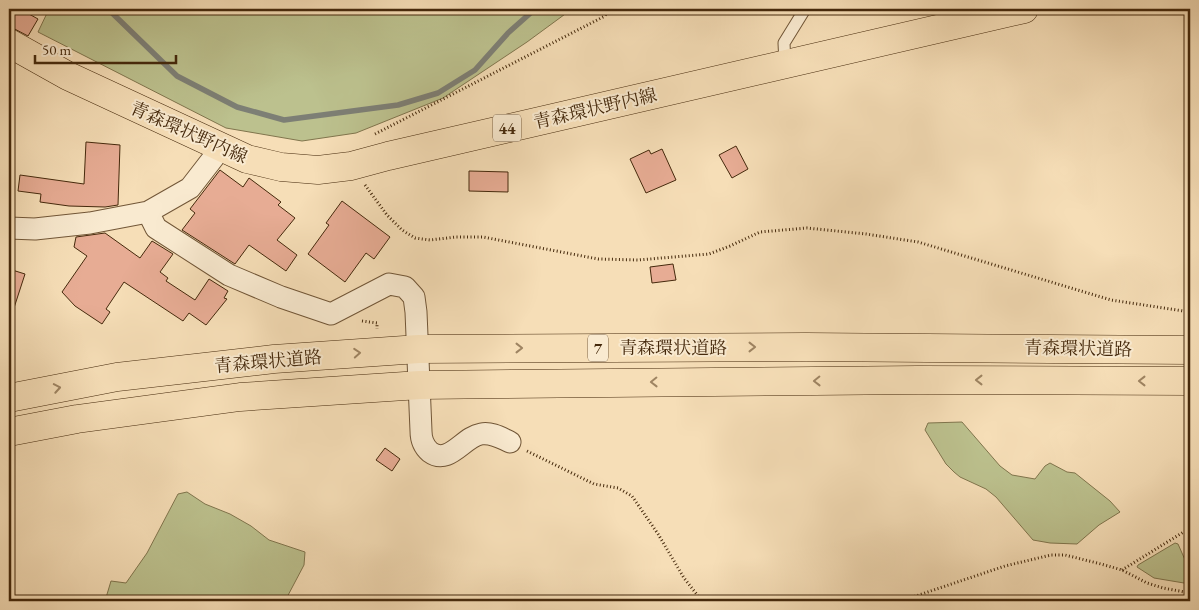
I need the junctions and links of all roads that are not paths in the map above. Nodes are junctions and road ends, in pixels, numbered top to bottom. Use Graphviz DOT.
graph roads {
  1 [pos="804,9"];
  2 [pos="1024,9"];
  3 [pos="9,43"];
  4 [pos="785,64"];
  5 [pos="221,148"];
  6 [pos="148,212"];
  7 [pos="9,228"];
  8 [pos="419,349"];
  9 [pos="1190,350"];
  10 [pos="1190,381"];
  11 [pos="420,385"];
  12 [pos="9,398"];
  13 [pos="9,432"];
  14 [pos="510,442"];
  1 -- 4 [label="lane"];
  2 -- 4 [label="main road, 青森環状野内線 / 44"];
  3 -- 5 [label="main road, 青森環状野内線 / 44"];
  4 -- 5 [label="main road, 青森環状野内線 / 44"];
  5 -- 6 [label="street"];
  6 -- 7 [label="street"];
  6 -- 8 [label="street"];
  8 -- 9 [label="main road, 青森環状道路 / 7, one-way"];
  8 -- 11 [label="street"];
  12 -- 8 [label="main road, 青森環状道路 / 7, one-way"];
  10 -- 11 [label="main road, 青森環状道路 / 7, one-way"];
  11 -- 13 [label="main road, 青森環状道路 / 7"];
  11 -- 14 [label="street"];
}
